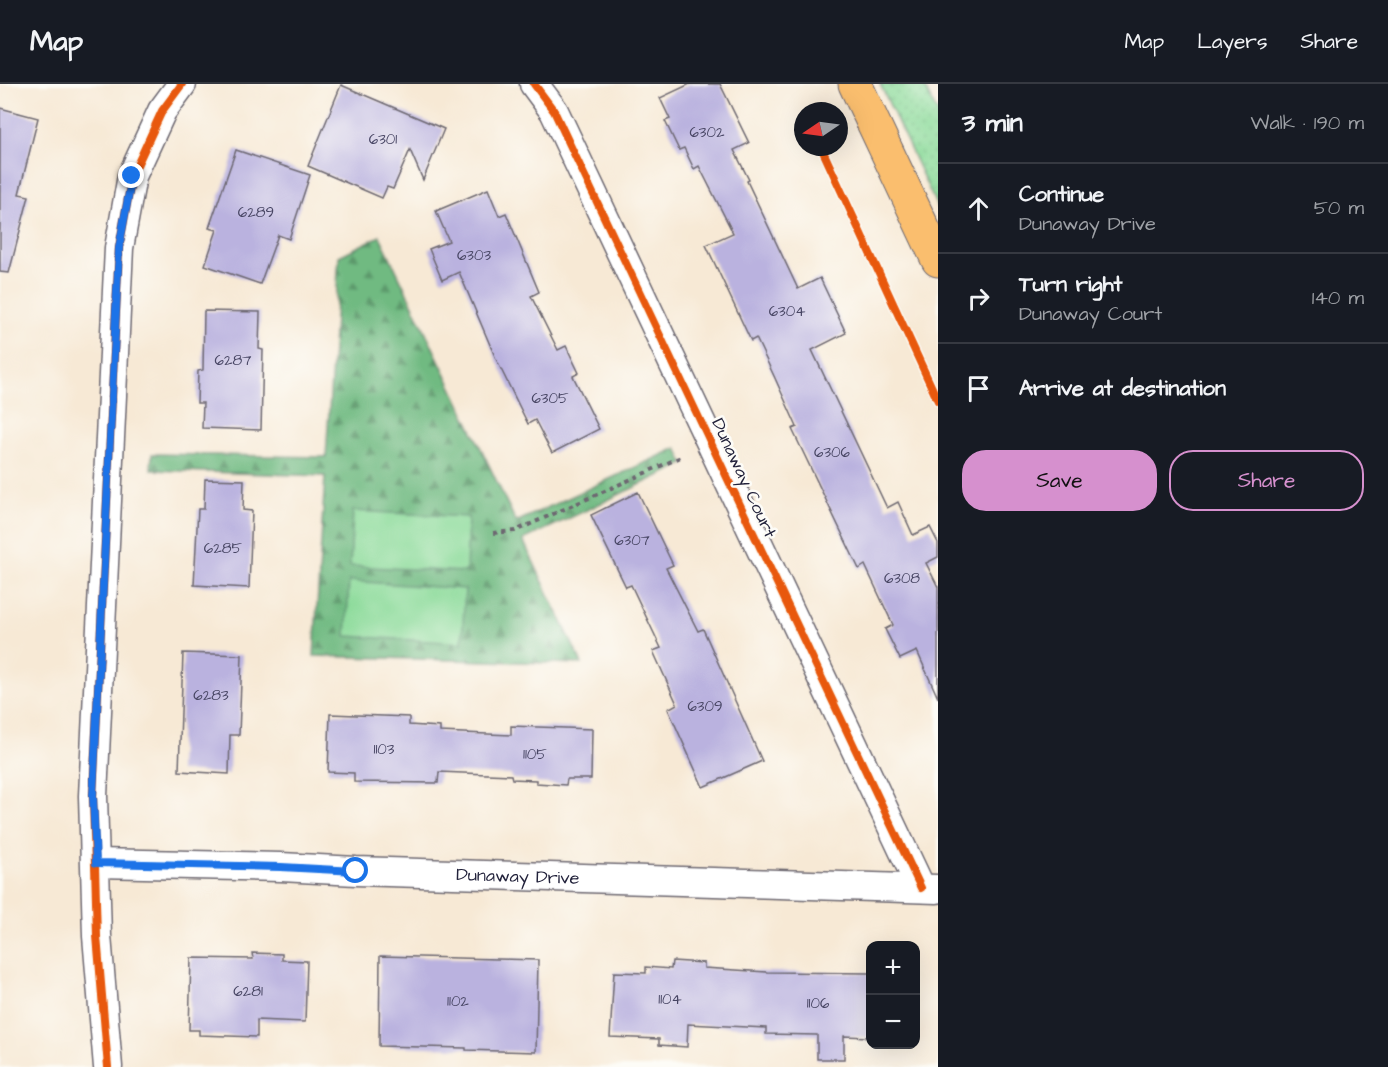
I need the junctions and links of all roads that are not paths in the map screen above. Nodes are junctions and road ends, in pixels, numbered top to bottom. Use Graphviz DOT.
graph roads {
  1 [pos="182,84"];
  2 [pos="534,84"];
  3 [pos="855,84"];
  4 [pos="938,260"];
  5 [pos="96,863"];
  6 [pos="929,888"];
  7 [pos="108,1067"];
  1 -- 5 [label="street"];
  2 -- 6 [label="street, Dunaway Court"];
  3 -- 4 [label="main road"];
  5 -- 6 [label="street, Dunaway Drive"];
  5 -- 7 [label="street"];
}
